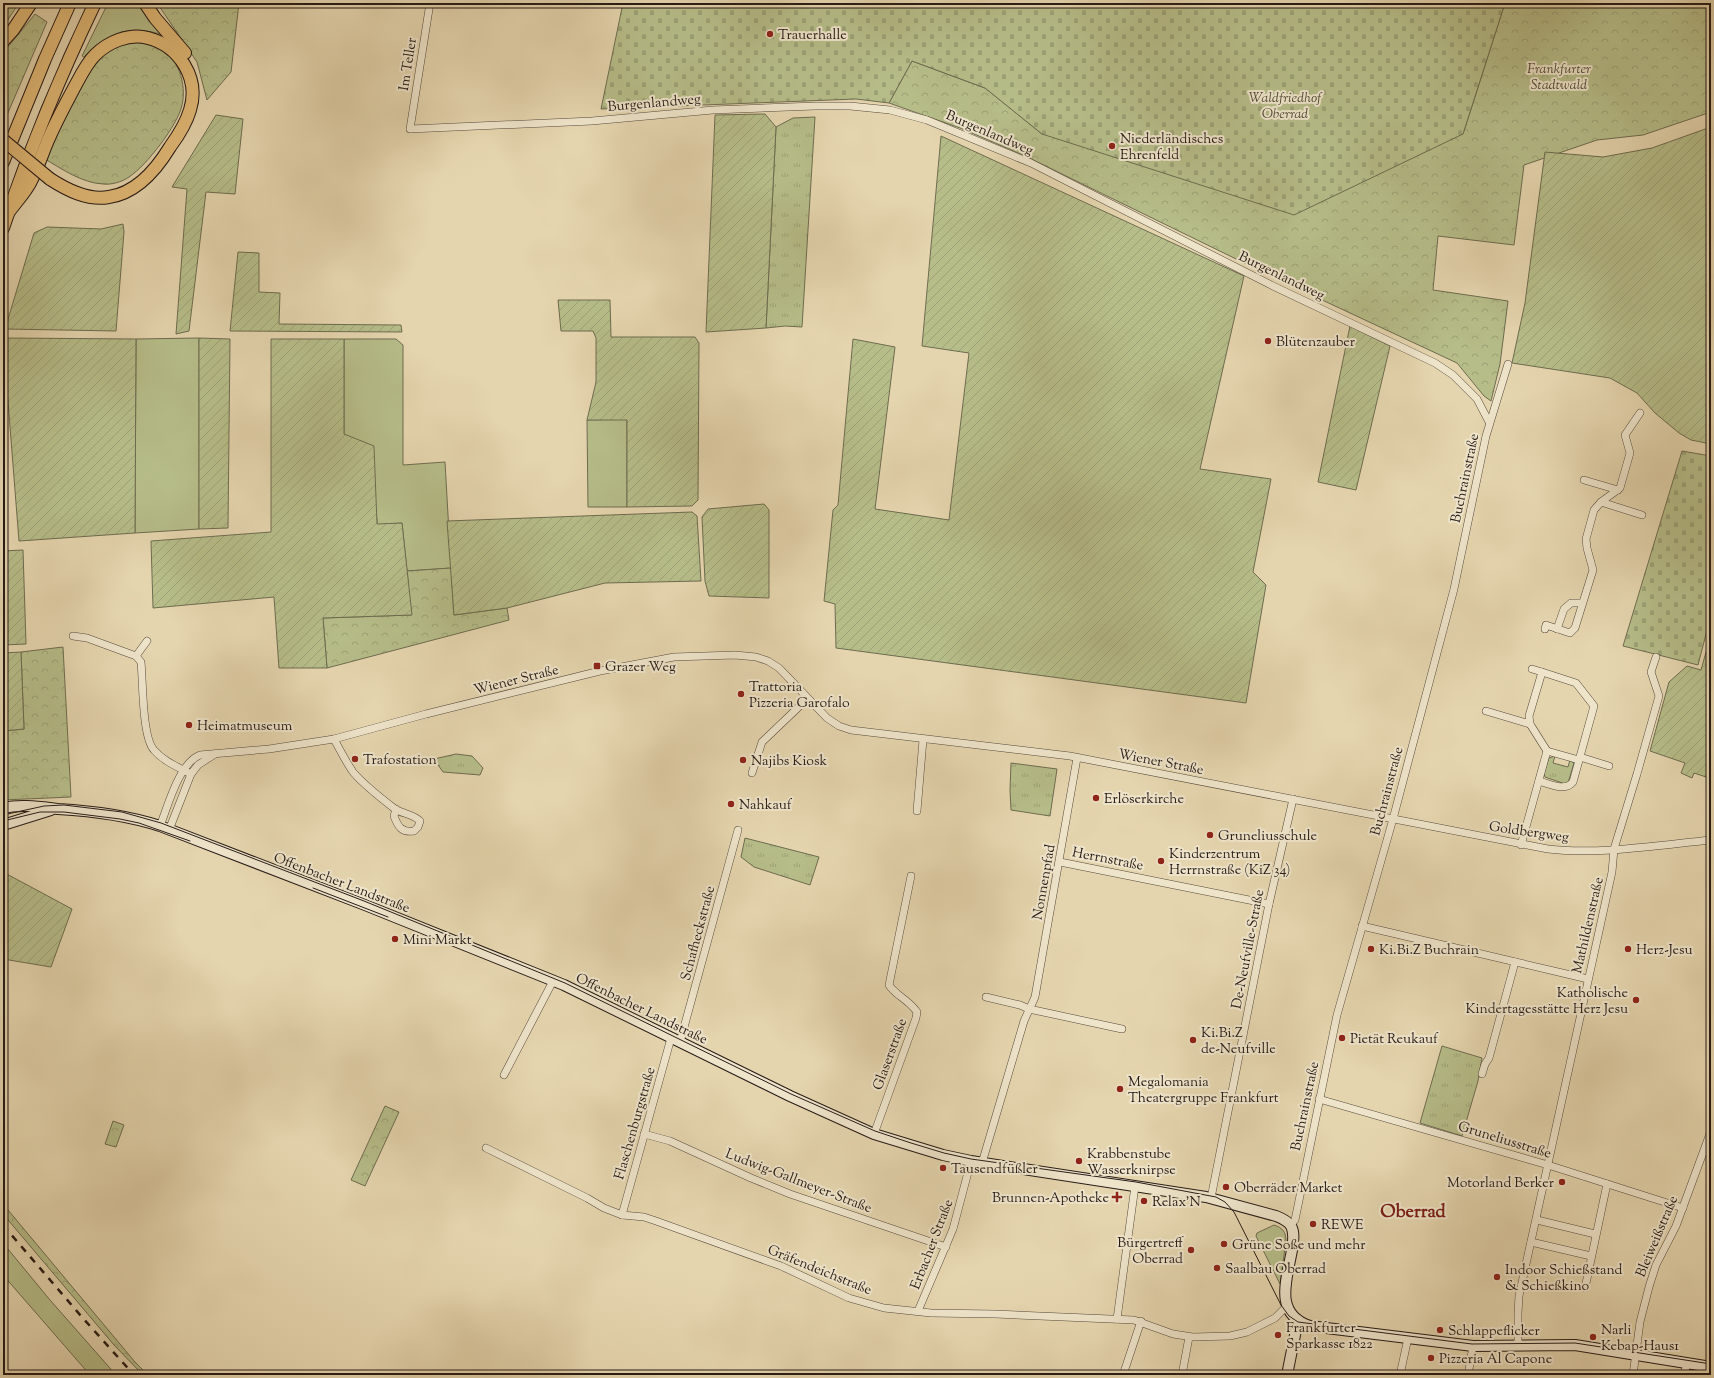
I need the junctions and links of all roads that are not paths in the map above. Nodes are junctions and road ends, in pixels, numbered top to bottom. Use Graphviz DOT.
graph roads {
  1 [pos="32,3"];
  2 [pos="70,3"];
  3 [pos="95,3"];
  4 [pos="145,3"];
  5 [pos="430,3"];
  6 [pos="3,41"];
  7 [pos="410,129"];
  8 [pos="3,140"];
  9 [pos="3,150"];
  10 [pos="3,162"];
  11 [pos="48,182"];
  12 [pos="8,213"];
  13 [pos="3,228"];
  14 [pos="1508,364"];
  15 [pos="1640,413"];
  16 [pos="1489,422"];
  17 [pos="1584,480"];
  18 [pos="1618,490"];
  19 [pos="1601,502"];
  20 [pos="1642,515"];
  21 [pos="1582,604"];
  22 [pos="1545,629"];
  23 [pos="1557,629"];
  24 [pos="73,636"];
  25 [pos="147,641"];
  26 [pos="136,656"];
  27 [pos="1656,657"];
  28 [pos="1532,669"];
  29 [pos="1542,672"];
  30 [pos="807,699"];
  31 [pos="1486,711"];
  32 [pos="1530,724"];
  33 [pos="334,739"];
  34 [pos="923,740"];
  35 [pos="1547,751"];
  36 [pos="217,753"];
  37 [pos="1077,758"];
  38 [pos="1580,758"];
  39 [pos="1609,766"];
  40 [pos="183,770"];
  41 [pos="752,773"];
  42 [pos="191,774"];
  43 [pos="1539,781"];
  44 [pos="1293,799"];
  45 [pos="3,808"];
  46 [pos="57,808"];
  47 [pos="396,810"];
  48 [pos="917,811"];
  49 [pos="1393,819"];
  50 [pos="3,825"];
  51 [pos="164,828"];
  52 [pos="738,830"];
  53 [pos="1711,840"];
  54 [pos="1521,845"];
  55 [pos="1614,849"];
  56 [pos="1060,862"];
  57 [pos="911,876"];
  58 [pos="1269,904"];
  59 [pos="1362,926"];
  60 [pos="1515,962"];
  61 [pos="1588,979"];
  62 [pos="554,981"];
  63 [pos="986,997"];
  64 [pos="1029,1009"];
  65 [pos="1122,1029"];
  66 [pos="671,1038"];
  67 [pos="680,1042"];
  68 [pos="1482,1074"];
  69 [pos="504,1075"];
  70 [pos="1319,1098"];
  71 [pos="1711,1131"];
  72 [pos="644,1134"];
  73 [pos="874,1134"];
  74 [pos="486,1148"];
  75 [pos="971,1161"];
  76 [pos="982,1163"];
  77 [pos="1548,1165"];
  78 [pos="1607,1184"];
  79 [pos="1135,1186"];
  80 [pos="1216,1200"];
  81 [pos="1683,1208"];
  82 [pos="622,1215"];
  83 [pos="1537,1220"];
  84 [pos="1290,1225"];
  85 [pos="1595,1234"];
  86 [pos="1531,1242"];
  87 [pos="946,1247"];
  88 [pos="1591,1256"];
  89 [pos="1585,1288"];
  90 [pos="1287,1306"];
  91 [pos="918,1312"];
  92 [pos="1117,1319"];
  93 [pos="1298,1320"];
  94 [pos="1141,1322"];
  95 [pos="1189,1337"];
  96 [pos="1408,1338"];
  97 [pos="1518,1345"];
  98 [pos="1473,1346"];
  99 [pos="1635,1353"];
  100 [pos="1686,1363"];
  101 [pos="1711,1367"];
  102 [pos="1123,1375"];
  103 [pos="1182,1375"];
  104 [pos="1287,1375"];
  105 [pos="1400,1375"];
  106 [pos="1468,1375"];
  107 [pos="1633,1375"];
  108 [pos="1684,1375"];
  1 -- 6 [label="highway"];
  2 -- 10 [label="highway"];
  3 -- 12 [label="highway"];
  4 -- 11 [label="highway"];
  5 -- 7 [label="street, Im Teller"];
  7 -- 16 [label="street, Burgenlandweg"];
  8 -- 11 [label="highway, bridge"];
  9 -- 11 [label="highway"];
  11 -- 12 [label="highway"];
  12 -- 13 [label="highway"];
  14 -- 16 [label="street, Buchrainstraße"];
  15 -- 18 [label="street"];
  16 -- 49 [label="street, Buchrainstraße"];
  17 -- 18 [label="street"];
  18 -- 19 [label="street"];
  19 -- 20 [label="street"];
  19 -- 21 [label="street"];
  21 -- 23 [label="street"];
  21 -- 23 [label="street"];
  22 -- 23 [label="street"];
  24 -- 26 [label="street"];
  25 -- 26 [label="street"];
  26 -- 40 [label="street"];
  27 -- 55 [label="street, Mathildenstraße"];
  28 -- 29 [label="street"];
  29 -- 32 [label="street"];
  29 -- 38 [label="street"];
  30 -- 33 [label="street, Wiener Straße"];
  30 -- 34 [label="street, Wiener Straße"];
  30 -- 41 [label="street"];
  31 -- 32 [label="street"];
  32 -- 35 [label="street"];
  33 -- 36 [label="street, Wiener Straße"];
  33 -- 47 [label="street"];
  34 -- 37 [label="street, Wiener Straße"];
  34 -- 48 [label="street"];
  35 -- 38 [label="street"];
  35 -- 43 [label="street"];
  36 -- 40 [label="street, Wiener Straße"];
  36 -- 42 [label="street, Wiener Straße"];
  37 -- 44 [label="street, Wiener Straße"];
  37 -- 56 [label="street, Nonnenpfad"];
  38 -- 39 [label="street"];
  38 -- 43 [label="street"];
  40 -- 42 [label="street"];
  40 -- 51 [label="street, Wiener Straße"];
  42 -- 51 [label="street, Wiener Straße"];
  43 -- 54 [label="street"];
  44 -- 49 [label="street, Wiener Straße"];
  44 -- 58 [label="street, De-Neufville-Straße"];
  45 -- 46 [label="main road, Offenbacher Landstraße"];
  46 -- 50 [label="main road, Offenbacher Landstraße"];
  46 -- 51 [label="main road, Offenbacher Landstraße"];
  49 -- 54 [label="street, Goldbergweg"];
  49 -- 59 [label="street, Buchrainstraße"];
  51 -- 62 [label="main road, Offenbacher Landstraße"];
  52 -- 67 [label="street, Schafheckstraße"];
  53 -- 55 [label="street, Goldbergweg"];
  54 -- 55 [label="street, Goldbergweg"];
  55 -- 61 [label="street, Mathildenstraße"];
  56 -- 58 [label="street, Herrnstraße"];
  56 -- 64 [label="street, Nonnenpfad"];
  57 -- 73 [label="street, Glaserstraße"];
  58 -- 80 [label="street, De-Neufville-Straße"];
  59 -- 60 [label="street"];
  59 -- 70 [label="street, Buchrainstraße"];
  60 -- 61 [label="street"];
  60 -- 68 [label="street"];
  61 -- 77 [label="street, Mathildenstraße"];
  62 -- 66 [label="main road, Offenbacher Landstraße"];
  62 -- 69 [label="street"];
  63 -- 64 [label="street"];
  64 -- 65 [label="street"];
  64 -- 76 [label="street, Nonnenpfad"];
  66 -- 67 [label="main road, Offenbacher Landstraße"];
  66 -- 72 [label="street, Flaschenburgstraße"];
  67 -- 73 [label="main road, Offenbacher Landstraße"];
  70 -- 77 [label="street, Gruneliusstraße"];
  70 -- 84 [label="street, Buchrainstraße"];
  71 -- 81 [label="street, Bleiweißstraße"];
  72 -- 82 [label="street, Flaschenburgstraße"];
  72 -- 87 [label="street, Ludwig-Gallmeyer-Straße"];
  73 -- 75 [label="main road, Offenbacher Landstraße"];
  74 -- 82 [label="street, Gräfendeichstraße"];
  75 -- 76 [label="main road, Offenbacher Landstraße"];
  75 -- 87 [label="street, Erbacher Straße"];
  76 -- 79 [label="main road, Offenbacher Landstraße"];
  77 -- 78 [label="street, Gruneliusstraße"];
  77 -- 83 [label="street, Mathildenstraße"];
  78 -- 81 [label="street, Gruneliusstraße"];
  78 -- 85 [label="street"];
  79 -- 80 [label="main road, Offenbacher Landstraße"];
  79 -- 92 [label="street"];
  80 -- 84 [label="main road, Offenbacher Landstraße"];
  81 -- 99 [label="street, Bleiweißstraße"];
  82 -- 91 [label="street, Gräfendeichstraße"];
  83 -- 85 [label="street"];
  83 -- 86 [label="street, Mathildenstraße"];
  84 -- 90 [label="main road"];
  85 -- 88 [label="street"];
  86 -- 88 [label="street"];
  86 -- 97 [label="street, Mathildenstraße"];
  87 -- 91 [label="street, Erbacher Straße"];
  88 -- 89 [label="street"];
  90 -- 93 [label="main road"];
  90 -- 95 [label="street, Gräfendeichstraße"];
  91 -- 92 [label="street, Gräfendeichstraße"];
  92 -- 94 [label="street, Gräfendeichstraße"];
  93 -- 96 [label="main road"];
  93 -- 104 [label="main road"];
  94 -- 95 [label="street, Gräfendeichstraße"];
  94 -- 102 [label="street"];
  95 -- 103 [label="street"];
  96 -- 98 [label="main road"];
  96 -- 105 [label="street"];
  97 -- 98 [label="main road"];
  97 -- 99 [label="main road"];
  98 -- 106 [label="street"];
  99 -- 100 [label="main road"];
  99 -- 107 [label="street, Bleiweißstraße"];
  100 -- 101 [label="main road"];
  100 -- 108 [label="street"];
}
